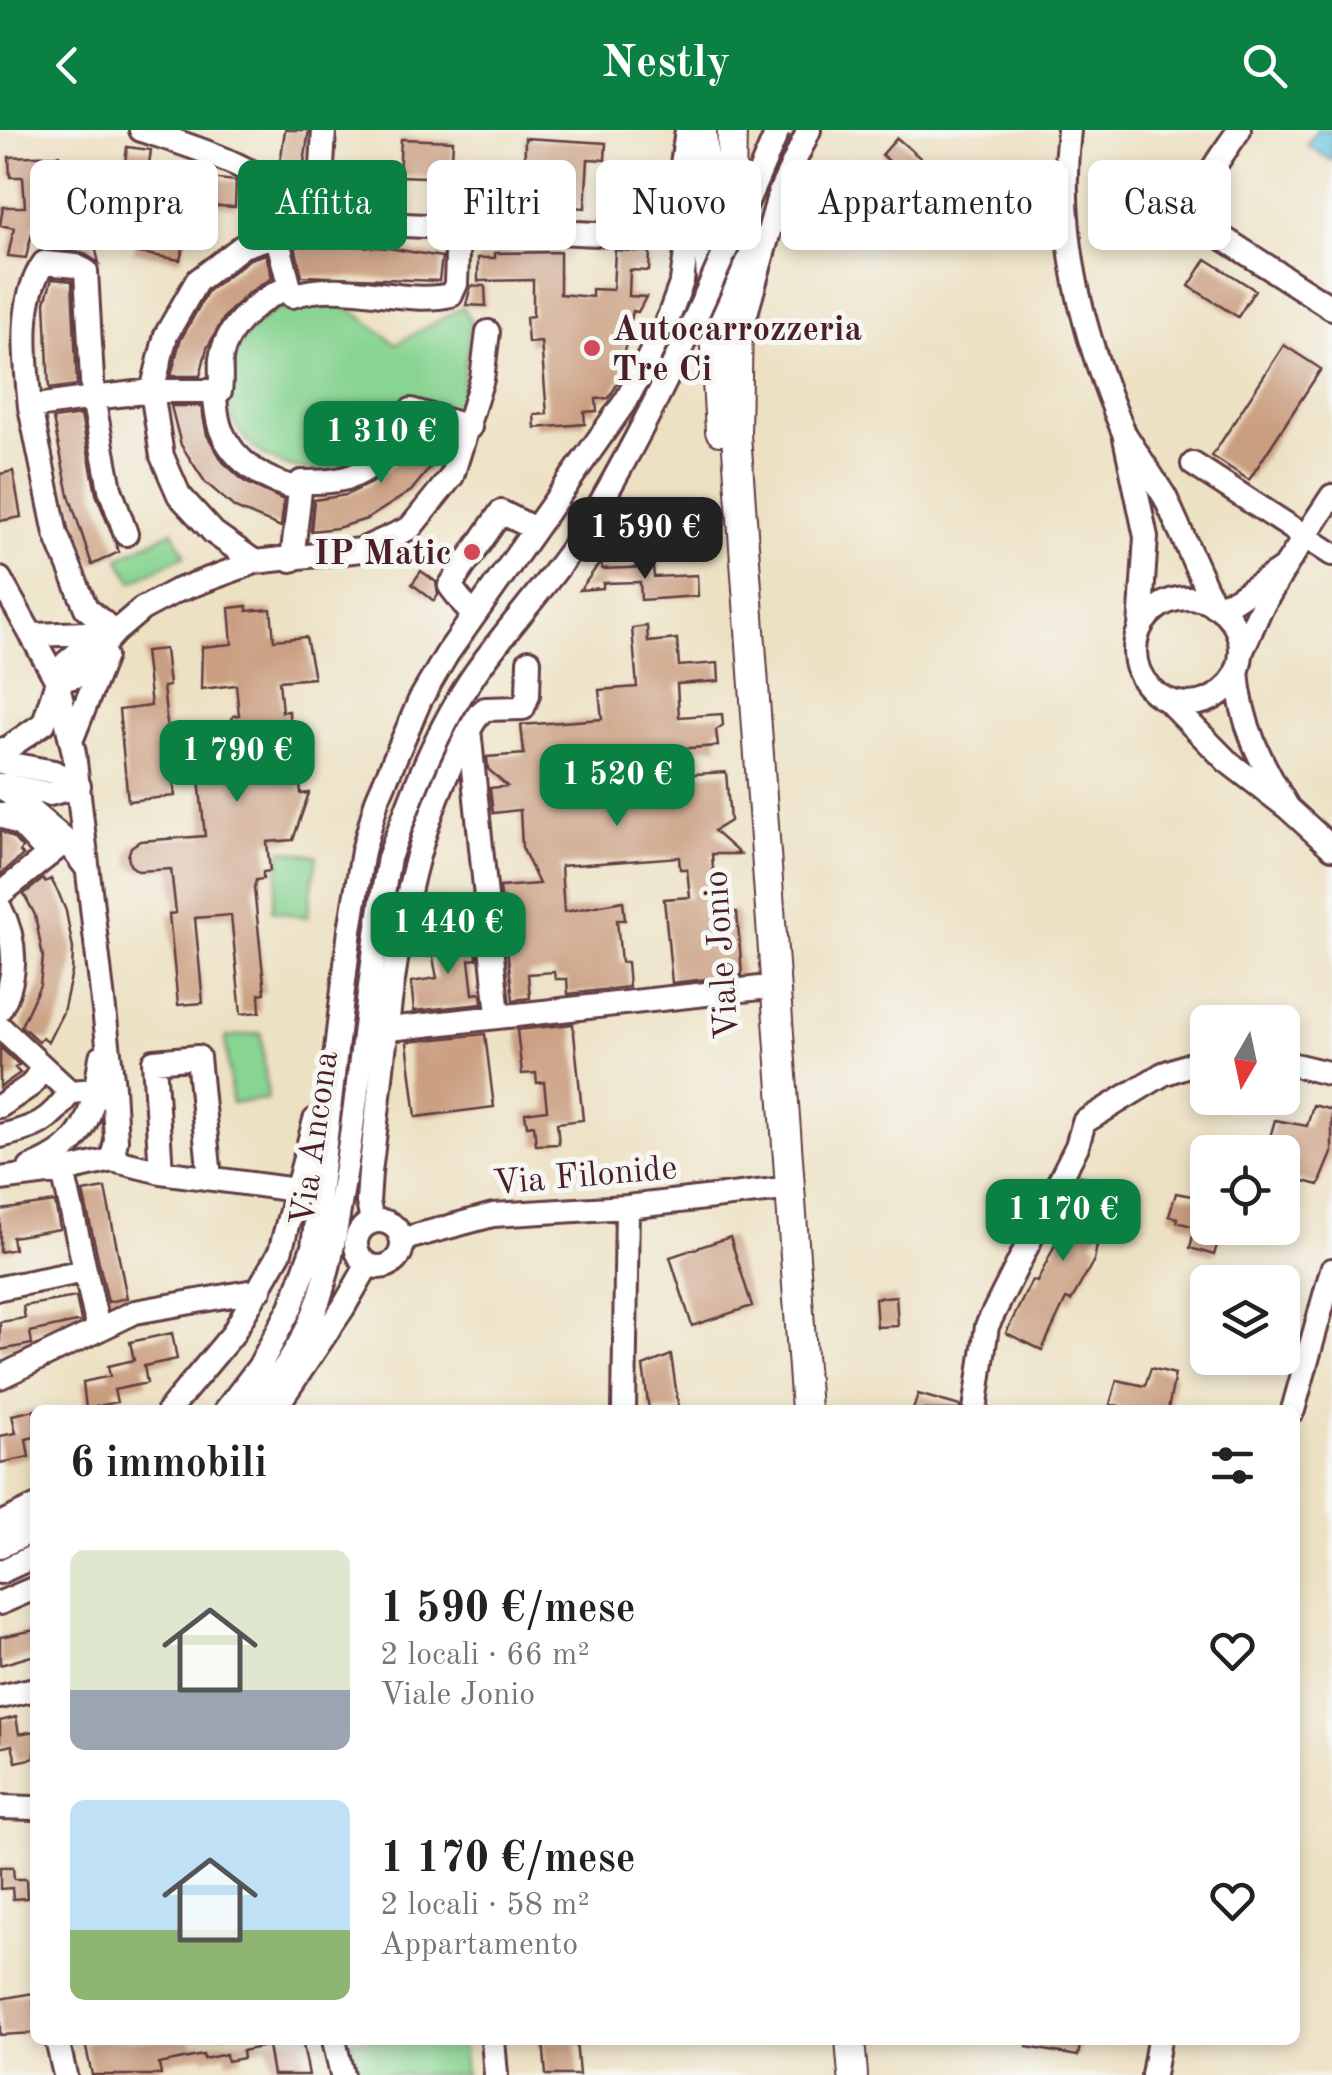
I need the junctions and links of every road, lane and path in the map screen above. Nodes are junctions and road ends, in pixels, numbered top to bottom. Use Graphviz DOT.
graph roads {
  1 [pos="141,130"];
  2 [pos="324,130"];
  3 [pos="732,130"];
  4 [pos="778,130"];
  5 [pos="809,130"];
  6 [pos="1069,130"];
  7 [pos="1239,130"];
  8 [pos="697,132"];
  9 [pos="322,160"];
  10 [pos="238,166"];
  11 [pos="576,233"];
  12 [pos="238,249"];
  13 [pos="280,250"];
  14 [pos="457,250"];
  15 [pos="291,292"];
  16 [pos="1332,308"];
  17 [pos="488,332"];
  18 [pos="736,349"];
  19 [pos="152,391"];
  20 [pos="217,391"];
  21 [pos="93,398"];
  22 [pos="30,407"];
  23 [pos="470,427"];
  24 [pos="1124,433"];
  25 [pos="1193,464"];
  26 [pos="300,485"];
  27 [pos="1332,496"];
  28 [pos="535,529"];
  29 [pos="126,534"];
  30 [pos="1305,536"];
  31 [pos="1332,554"];
  32 [pos="292,560"];
  33 [pos="255,562"];
  34 [pos="1285,567"];
  35 [pos="0,578"];
  36 [pos="1214,606"];
  37 [pos="473,616"];
  38 [pos="1140,628"];
  39 [pos="115,632"];
  40 [pos="34,635"];
  41 [pos="529,661"];
  42 [pos="1239,662"];
  43 [pos="57,681"];
  44 [pos="1167,700"];
  45 [pos="469,729"];
  46 [pos="71,741"];
  47 [pos="0,750"];
  48 [pos="0,762"];
  49 [pos="0,784"];
  50 [pos="79,786"];
  51 [pos="1288,808"];
  52 [pos="0,814"];
  53 [pos="57,848"];
  54 [pos="1332,848"];
  55 [pos="86,867"];
  56 [pos="0,894"];
  57 [pos="0,908"];
  58 [pos="350,930"];
  59 [pos="760,988"];
  60 [pos="0,1009"];
  61 [pos="498,1016"];
  62 [pos="0,1027"];
  63 [pos="389,1029"];
  64 [pos="105,1034"];
  65 [pos="1190,1064"];
  66 [pos="1300,1066"];
  67 [pos="43,1067"];
  68 [pos="1332,1074"];
  69 [pos="96,1090"];
  70 [pos="70,1092"];
  71 [pos="0,1106"];
  72 [pos="0,1136"];
  73 [pos="351,1138"];
  74 [pos="112,1160"];
  75 [pos="63,1171"];
  76 [pos="161,1172"];
  77 [pos="370,1172"];
  78 [pos="210,1178"];
  79 [pos="2,1179"];
  80 [pos="296,1190"];
  81 [pos="775,1190"];
  82 [pos="627,1208"];
  83 [pos="372,1221"];
  84 [pos="404,1239"];
  85 [pos="367,1266"];
  86 [pos="85,1270"];
  87 [pos="1332,1270"];
  88 [pos="0,1288"];
  89 [pos="260,1290"];
  90 [pos="98,1328"];
  91 [pos="0,1377"];
  92 [pos="174,1405"];
  93 [pos="230,1405"];
  94 [pos="257,1405"];
  95 [pos="277,1405"];
  96 [pos="624,1405"];
  97 [pos="791,1405"];
  98 [pos="806,1405"];
  99 [pos="976,1405"];
  100 [pos="1294,1405"];
  101 [pos="30,1510"];
  102 [pos="0,1524"];
  103 [pos="30,1532"];
  104 [pos="0,1546"];
  105 [pos="30,1558"];
  106 [pos="0,1572"];
  107 [pos="30,1590"];
  108 [pos="0,1603"];
  109 [pos="30,1690"];
  110 [pos="0,1696"];
  111 [pos="0,1807"];
  112 [pos="30,1808"];
  113 [pos="58,2045"];
  114 [pos="335,2045"];
  115 [pos="493,2045"];
  116 [pos="834,2045"];
  117 [pos="850,2045"];
  118 [pos="1158,2045"];
  119 [pos="65,2075"];
  120 [pos="342,2075"];
  121 [pos="496,2075"];
  122 [pos="836,2075"];
  123 [pos="853,2075"];
  124 [pos="1153,2075"];
  1 -- 10 [label="street"];
  2 -- 9 [label="street"];
  3 -- 18 [label="main road, Viale Jonio"];
  4 -- 73 [label="street, Via Ancona, bridge"];
  5 -- 18 [label="street, Viale Jonio"];
  6 -- 24 [label="street"];
  7 -- 16 [label="street"];
  8 -- 11 [label="street"];
  8 -- 28 [label="street, Via Ancona"];
  8 -- 59 [label="main road, Viale Jonio"];
  12 -- 19 [label="street"];
  13 -- 15 [label="street"];
  14 -- 15 [label="street"];
  15 -- 20 [label="street"];
  17 -- 23 [label="street"];
  18 -- 98 [label="main road, Viale Jonio"];
  19 -- 20 [label="street"];
  19 -- 21 [label="street"];
  19 -- 33 [label="street"];
  20 -- 26 [label="street"];
  21 -- 22 [label="street"];
  21 -- 22 [label="street"];
  21 -- 29 [label="street"];
  22 -- 39 [label="street"];
  23 -- 26 [label="street"];
  23 -- 32 [label="street"];
  24 -- 36 [label="street"];
  24 -- 38 [label="street"];
  25 -- 30 [label="street"];
  26 -- 32 [label="street"];
  27 -- 30 [label="street"];
  28 -- 37 [label="street, Via Ancona"];
  28 -- 37 [label="street"];
  30 -- 31 [label="street"];
  30 -- 34 [label="street"];
  32 -- 33 [label="street"];
  33 -- 39 [label="street"];
  34 -- 36 [label="street"];
  34 -- 42 [label="street"];
  35 -- 40 [label="street"];
  36 -- 38 [label="street"];
  36 -- 42 [label="street"];
  37 -- 58 [label="street, Via Ancona"];
  38 -- 44 [label="street"];
  39 -- 40 [label="street"];
  39 -- 43 [label="street"];
  39 -- 46 [label="street"];
  40 -- 43 [label="street"];
  41 -- 45 [label="street"];
  42 -- 44 [label="street"];
  42 -- 51 [label="street"];
  43 -- 46 [label="street"];
  43 -- 47 [label="street"];
  44 -- 51 [label="street"];
  45 -- 61 [label="street"];
  45 -- 63 [label="street"];
  46 -- 50 [label="street"];
  48 -- 50 [label="street"];
  49 -- 50 [label="street"];
  49 -- 53 [label="street"];
  50 -- 55 [label="street"];
  51 -- 54 [label="street"];
  52 -- 53 [label="street"];
  53 -- 55 [label="street"];
  53 -- 56 [label="street"];
  55 -- 64 [label="street"];
  57 -- 60 [label="street"];
  58 -- 80 [label="street, Via Ancona"];
  58 -- 93 [label="street, Via Ancona"];
  59 -- 61 [label="street"];
  59 -- 81 [label="main road, Viale Jonio"];
  61 -- 63 [label="street"];
  62 -- 67 [label="street"];
  63 -- 77 [label="street"];
  64 -- 69 [label="street"];
  64 -- 74 [label="street"];
  65 -- 99 [label="street"];
  66 -- 68 [label="street"];
  67 -- 70 [label="street"];
  67 -- 71 [label="street"];
  69 -- 70 [label="street"];
  69 -- 79 [label="street"];
  70 -- 72 [label="street"];
  73 -- 77 [label="street"];
  73 -- 94 [label="street, Via Ancona"];
  74 -- 75 [label="street"];
  74 -- 76 [label="street"];
  75 -- 79 [label="street"];
  75 -- 86 [label="street"];
  76 -- 78 [label="street"];
  76 -- 78 [label="street"];
  77 -- 83 [label="street"];
  78 -- 80 [label="street"];
  80 -- 89 [label="street, Via Ancona"];
  81 -- 82 [label="street, Via Filonide"];
  81 -- 97 [label="main road, Viale Jonio"];
  82 -- 84 [label="street, Via Filonide"];
  82 -- 96 [label="street"];
  83 -- 84 [label="street"];
  83 -- 85 [label="street"];
  84 -- 85 [label="street"];
  85 -- 95 [label="street"];
  86 -- 88 [label="street"];
  86 -- 90 [label="street"];
  87 -- 100 [label="street"];
  89 -- 90 [label="street"];
  89 -- 92 [label="street, Via Ancona"];
  90 -- 91 [label="street"];
  101 -- 102 [label="street"];
  103 -- 104 [label="street"];
  105 -- 106 [label="street"];
  107 -- 108 [label="street"];
  109 -- 110 [label="street"];
  111 -- 112 [label="street"];
  113 -- 119 [label="street"];
  114 -- 120 [label="street"];
  115 -- 121 [label="street"];
  116 -- 122 [label="main road"];
  117 -- 123 [label="main road"];
  118 -- 124 [label="street"];
}
